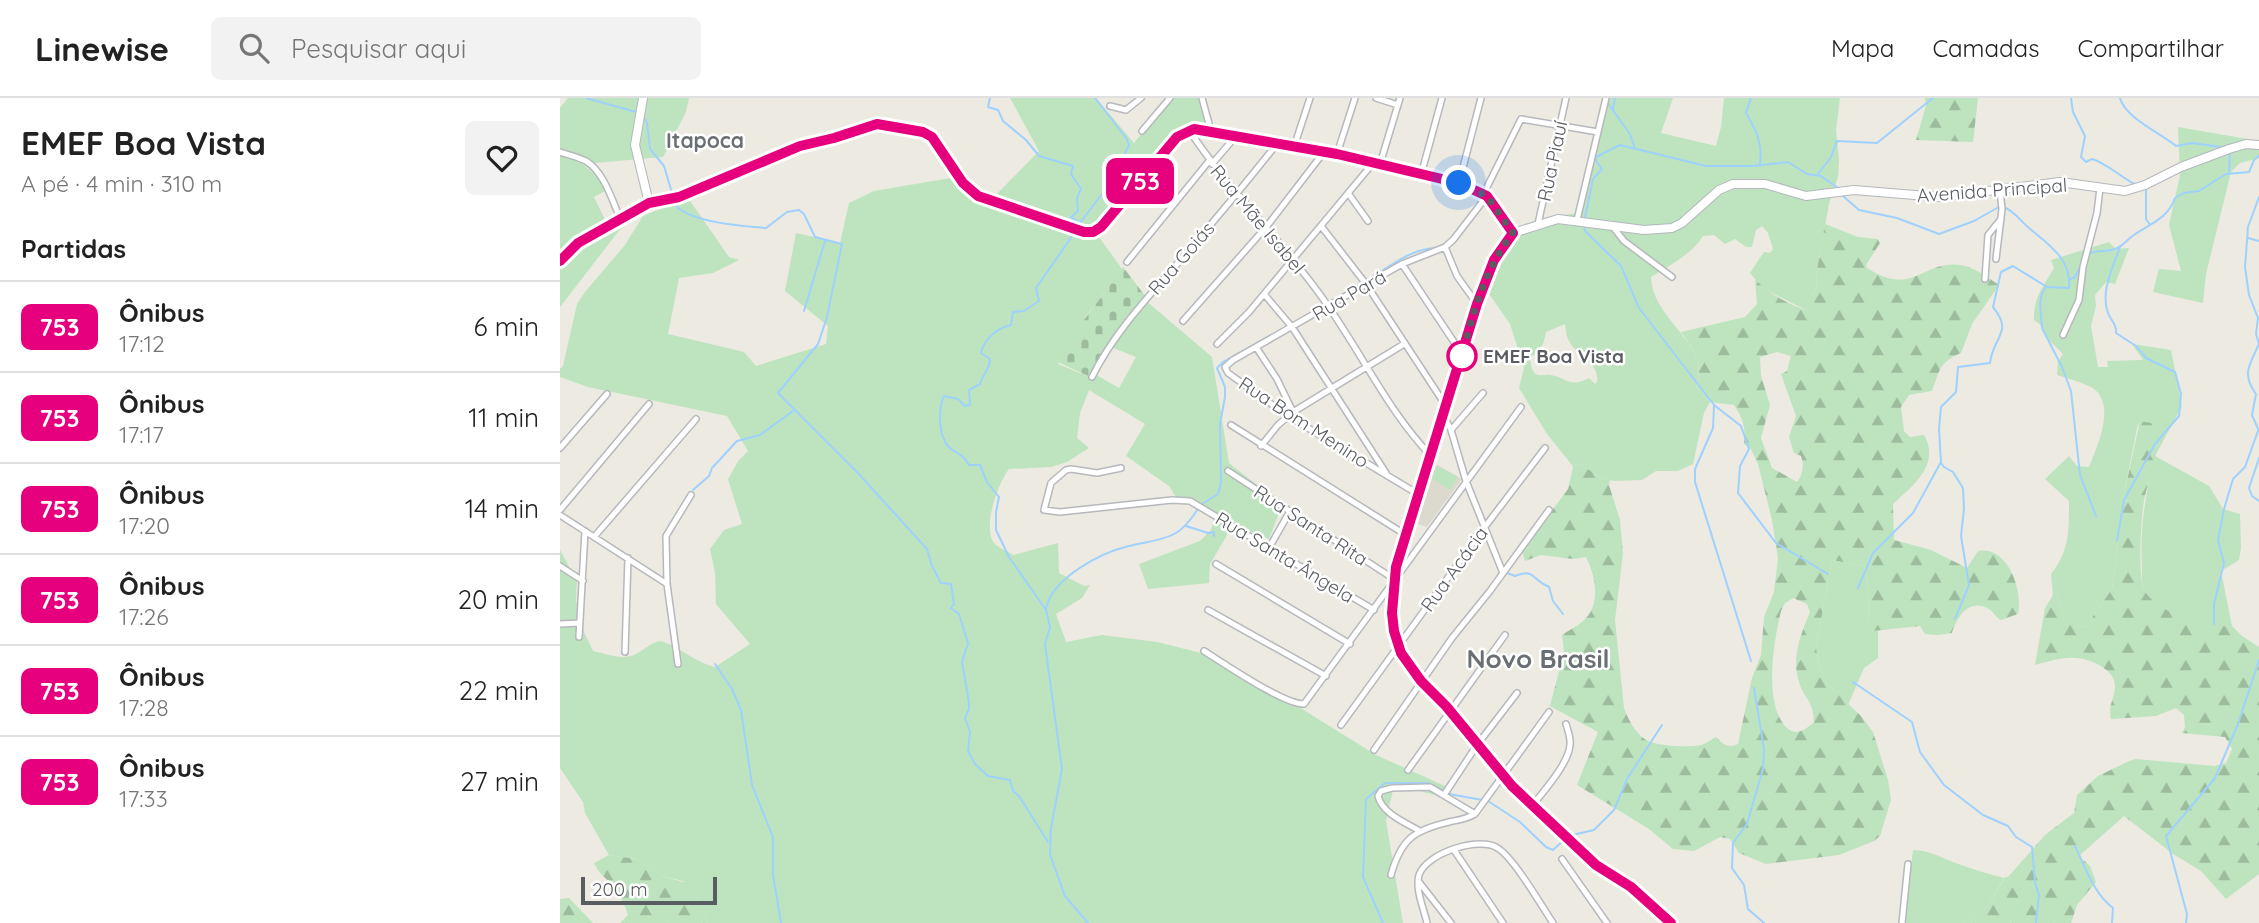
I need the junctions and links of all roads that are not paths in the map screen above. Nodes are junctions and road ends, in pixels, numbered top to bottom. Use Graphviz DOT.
graph roads {
  1 [pos="643,98"];
  2 [pos="1140,98"];
  3 [pos="1170,98"];
  4 [pos="1202,98"];
  5 [pos="1310,98"];
  6 [pos="1355,98"];
  7 [pos="1376,98"];
  8 [pos="1442,98"];
  9 [pos="1481,98"];
  10 [pos="1566,98"];
  11 [pos="1606,98"];
  12 [pos="1399,101"];
  13 [pos="1110,106"];
  14 [pos="1559,125"];
  15 [pos="1189,130"];
  16 [pos="1142,131"];
  17 [pos="1211,131"];
  18 [pos="1598,132"];
  19 [pos="1236,136"];
  20 [pos="1276,145"];
  21 [pos="2259,145"];
  22 [pos="1294,147"];
  23 [pos="560,152"];
  24 [pos="1324,152"];
  25 [pos="1337,154"];
  26 [pos="1211,162"];
  27 [pos="1377,163"];
  28 [pos="1420,175"];
  29 [pos="1459,183"];
  30 [pos="2099,188"];
  31 [pos="2000,190"];
  32 [pos="1238,192"];
  33 [pos="1348,193"];
  34 [pos="1486,195"];
  35 [pos="649,203"];
  36 [pos="620,218"];
  37 [pos="2001,219"];
  38 [pos="1577,220"];
  39 [pos="1368,222"];
  40 [pos="1538,224"];
  41 [pos="1267,226"];
  42 [pos="1321,226"];
  43 [pos="1613,227"];
  44 [pos="1513,233"];
  45 [pos="1445,247"];
  46 [pos="1294,259"];
  47 [pos="1996,259"];
  48 [pos="560,261"];
  49 [pos="1127,262"];
  50 [pos="1402,264"];
  51 [pos="1672,277"];
  52 [pos="1984,279"];
  53 [pos="1366,284"];
  54 [pos="1264,294"];
  55 [pos="1477,304"];
  56 [pos="1329,307"];
  57 [pos="1183,321"];
  58 [pos="1292,327"];
  59 [pos="2063,335"];
  60 [pos="1217,344"];
  61 [pos="1404,344"];
  62 [pos="1256,347"];
  63 [pos="1462,354"];
  64 [pos="1367,366"];
  65 [pos="1092,377"];
  66 [pos="1331,388"];
  67 [pos="1483,393"];
  68 [pos="607,394"];
  69 [pos="649,404"];
  70 [pos="1521,407"];
  71 [pos="1445,411"];
  72 [pos="1290,414"];
  73 [pos="696,419"];
  74 [pos="1231,425"];
  75 [pos="1451,430"];
  76 [pos="1261,446"];
  77 [pos="560,449"];
  78 [pos="1545,449"];
  79 [pos="1431,456"];
  80 [pos="1121,468"];
  81 [pos="1228,471"];
  82 [pos="1388,476"];
  83 [pos="1466,481"];
  84 [pos="691,495"];
  85 [pos="1418,495"];
  86 [pos="1549,510"];
  87 [pos="1290,511"];
  88 [pos="560,512"];
  89 [pos="1484,528"];
  90 [pos="586,531"];
  91 [pos="1406,535"];
  92 [pos="594,537"];
  93 [pos="1269,548"];
  94 [pos="628,558"];
  95 [pos="1216,564"];
  96 [pos="560,566"];
  97 [pos="1503,573"];
  98 [pos="1394,579"];
  99 [pos="583,581"];
  100 [pos="667,584"];
  101 [pos="1208,610"];
  102 [pos="1374,610"];
  103 [pos="580,623"];
  104 [pos="560,624"];
  105 [pos="1505,635"];
  106 [pos="579,637"];
  107 [pos="1350,644"];
  108 [pos="1398,645"];
  109 [pos="1204,651"];
  110 [pos="625,652"];
  111 [pos="678,664"];
  112 [pos="1326,676"];
  113 [pos="1421,681"];
  114 [pos="1517,693"];
  115 [pos="1450,712"];
  116 [pos="1549,712"];
  117 [pos="1566,723"];
  118 [pos="1341,725"];
  119 [pos="1477,745"];
  120 [pos="1374,750"];
  121 [pos="1408,770"];
  122 [pos="1503,777"];
  123 [pos="1444,795"];
  124 [pos="1532,806"];
  125 [pos="1475,814"];
  126 [pos="1418,830"];
  127 [pos="1454,850"];
  128 [pos="1562,859"];
  129 [pos="1908,864"];
  130 [pos="1391,875"];
  131 [pos="1419,882"];
  132 [pos="1427,923"];
  133 [pos="1451,923"];
  134 [pos="1503,923"];
  135 [pos="1553,923"];
  136 [pos="1606,923"];
  137 [pos="1672,923"];
  138 [pos="1902,923"];
  1 -- 35 [label="street"];
  2 -- 13 [label="street"];
  3 -- 16 [label="street"];
  4 -- 17 [label="street"];
  5 -- 22 [label="street"];
  6 -- 25 [label="street"];
  7 -- 12 [label="street"];
  8 -- 28 [label="street"];
  9 -- 29 [label="street"];
  10 -- 14 [label="street, Rua Piauí"];
  11 -- 18 [label="street"];
  12 -- 27 [label="street"];
  14 -- 18 [label="street"];
  14 -- 34 [label="street"];
  14 -- 40 [label="street, Rua Piauí"];
  15 -- 17 [label="street"];
  15 -- 26 [label="street, Rua Mãe Isabel"];
  15 -- 35 [label="street"];
  17 -- 19 [label="street"];
  18 -- 38 [label="street"];
  19 -- 20 [label="street"];
  19 -- 26 [label="street"];
  20 -- 22 [label="street"];
  20 -- 32 [label="street, Rua Goiás"];
  21 -- 30 [label="street, Avenida Principal"];
  22 -- 24 [label="street"];
  23 -- 36 [label="street"];
  24 -- 25 [label="street"];
  24 -- 41 [label="street"];
  25 -- 27 [label="street"];
  26 -- 32 [label="street, Rua Mãe Isabel"];
  26 -- 49 [label="street"];
  27 -- 28 [label="street"];
  27 -- 33 [label="street"];
  28 -- 29 [label="street"];
  29 -- 34 [label="street"];
  30 -- 31 [label="street, Avenida Principal"];
  30 -- 59 [label="street"];
  31 -- 37 [label="street"];
  31 -- 43 [label="street, Avenida Principal"];
  32 -- 41 [label="street, Rua Mãe Isabel"];
  32 -- 65 [label="street, Rua Goiás"];
  33 -- 39 [label="street"];
  33 -- 42 [label="street"];
  34 -- 44 [label="street"];
  34 -- 45 [label="street"];
  35 -- 36 [label="street"];
  36 -- 48 [label="street"];
  37 -- 47 [label="street"];
  37 -- 52 [label="street"];
  38 -- 40 [label="street, Avenida Principal"];
  38 -- 43 [label="street, Avenida Principal"];
  40 -- 44 [label="street, Avenida Principal"];
  41 -- 46 [label="street, Rua Mãe Isabel"];
  41 -- 57 [label="street"];
  42 -- 46 [label="street"];
  42 -- 53 [label="street"];
  43 -- 51 [label="street"];
  44 -- 55 [label="street"];
  45 -- 50 [label="street, Rua Pará"];
  45 -- 55 [label="street"];
  46 -- 54 [label="street"];
  46 -- 56 [label="street, Rua Mãe Isabel"];
  50 -- 53 [label="street, Rua Pará"];
  50 -- 63 [label="street"];
  53 -- 56 [label="street, Rua Pará"];
  53 -- 61 [label="street"];
  54 -- 58 [label="street"];
  54 -- 60 [label="street"];
  55 -- 63 [label="street"];
  56 -- 58 [label="street, Rua Pará"];
  56 -- 64 [label="street, Rua Mãe Isabel"];
  58 -- 62 [label="street, Rua Pará"];
  58 -- 66 [label="street"];
  61 -- 64 [label="street"];
  61 -- 71 [label="street"];
  62 -- 72 [label="street"];
  62 -- 72 [label="street, Rua Bom Menino"];
  63 -- 71 [label="street"];
  64 -- 66 [label="street"];
  64 -- 79 [label="street, Rua Mãe Isabel"];
  66 -- 72 [label="street"];
  66 -- 82 [label="street"];
  67 -- 75 [label="street"];
  68 -- 77 [label="street"];
  69 -- 88 [label="street"];
  70 -- 83 [label="street"];
  71 -- 75 [label="street"];
  71 -- 79 [label="street"];
  72 -- 76 [label="street"];
  72 -- 82 [label="street, Rua Bom Menino"];
  73 -- 92 [label="street"];
  74 -- 76 [label="street"];
  75 -- 83 [label="street"];
  76 -- 91 [label="street"];
  78 -- 89 [label="street, Rua Acácia"];
  79 -- 85 [label="street"];
  80 -- 93 [label="street, Rua Santa Ângela"];
  81 -- 87 [label="street, Rua Santa Rita"];
  82 -- 85 [label="street, Rua Bom Menino"];
  83 -- 89 [label="street"];
  83 -- 98 [label="street"];
  84 -- 100 [label="street"];
  85 -- 91 [label="street"];
  86 -- 97 [label="street"];
  87 -- 93 [label="street"];
  87 -- 98 [label="street, Rua Santa Rita"];
  88 -- 90 [label="street"];
  89 -- 97 [label="street"];
  89 -- 108 [label="street, Rua Acácia"];
  90 -- 92 [label="street"];
  90 -- 99 [label="street"];
  91 -- 98 [label="street"];
  92 -- 94 [label="street"];
  93 -- 102 [label="street, Rua Santa Ângela"];
  94 -- 100 [label="street"];
  94 -- 110 [label="street"];
  95 -- 107 [label="street"];
  96 -- 99 [label="street"];
  97 -- 113 [label="street"];
  98 -- 102 [label="street"];
  98 -- 108 [label="street"];
  99 -- 103 [label="street"];
  100 -- 111 [label="street"];
  101 -- 112 [label="street"];
  102 -- 107 [label="street"];
  103 -- 104 [label="street"];
  103 -- 106 [label="street"];
  105 -- 115 [label="street"];
  107 -- 112 [label="street"];
  108 -- 113 [label="street"];
  108 -- 118 [label="street, Rua Acácia"];
  109 -- 112 [label="street"];
  113 -- 115 [label="street"];
  113 -- 120 [label="street"];
  114 -- 119 [label="street"];
  115 -- 119 [label="street"];
  115 -- 121 [label="street"];
  116 -- 122 [label="street"];
  117 -- 124 [label="street"];
  119 -- 122 [label="street"];
  119 -- 123 [label="street"];
  122 -- 124 [label="street"];
  122 -- 125 [label="street"];
  123 -- 125 [label="street"];
  123 -- 126 [label="street"];
  124 -- 137 [label="street"];
  125 -- 126 [label="street"];
  126 -- 130 [label="street"];
  127 -- 131 [label="street"];
  127 -- 134 [label="street"];
  127 -- 135 [label="street"];
  128 -- 136 [label="street"];
  129 -- 138 [label="street"];
  131 -- 132 [label="street"];
  131 -- 133 [label="street"];
}
